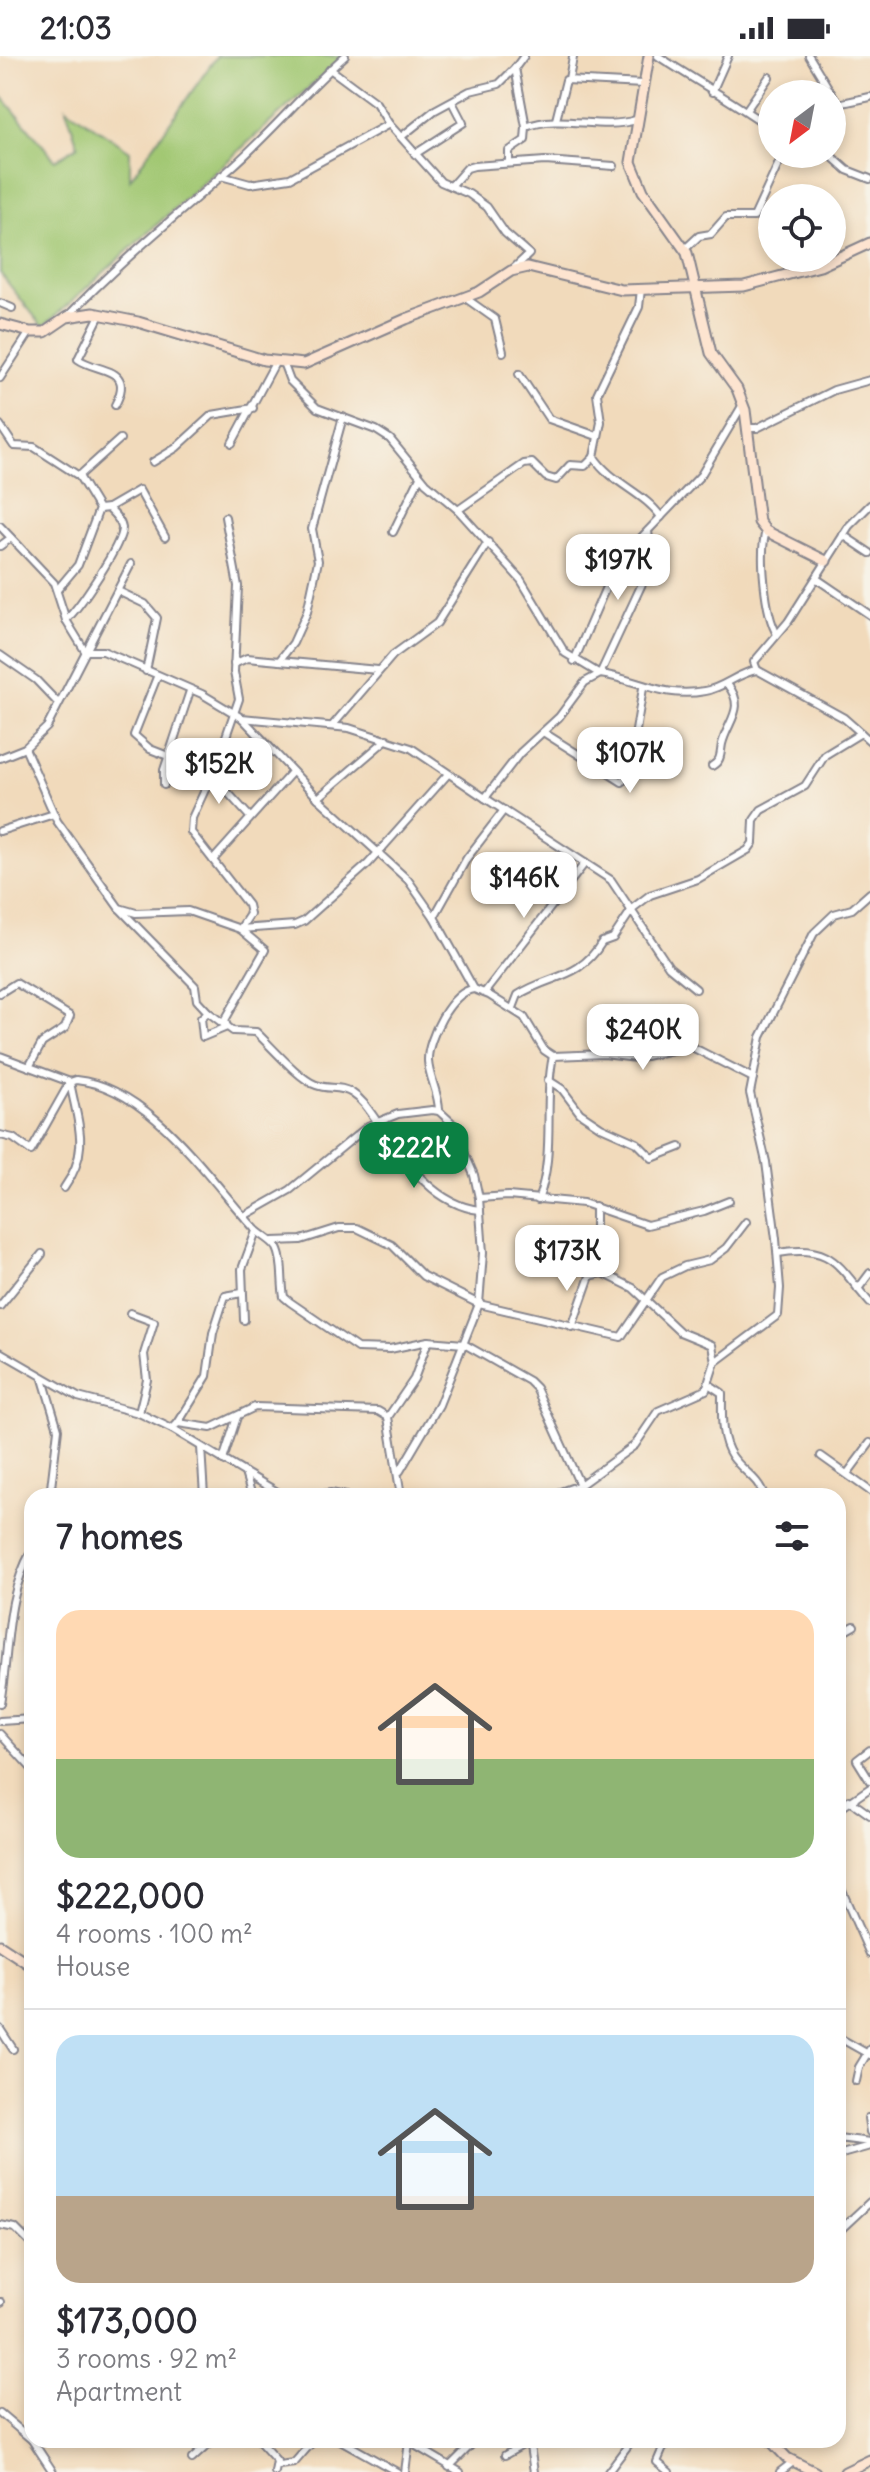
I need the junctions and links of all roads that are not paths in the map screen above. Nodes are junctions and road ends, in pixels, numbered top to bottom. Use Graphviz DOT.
graph roads {
  1 [pos="345,56"];
  2 [pos="524,56"];
  3 [pos="565,56"];
  4 [pos="574,56"];
  5 [pos="649,56"];
  6 [pos="658,56"];
  7 [pos="728,56"];
  8 [pos="811,57"];
  9 [pos="515,68"];
  10 [pos="330,69"];
  11 [pos="769,77"];
  12 [pos="569,79"];
  13 [pos="824,80"];
  14 [pos="643,84"];
  15 [pos="712,92"];
  16 [pos="870,97"];
  17 [pos="452,102"];
  18 [pos="846,102"];
  19 [pos="747,109"];
  20 [pos="758,118"];
  21 [pos="556,120"];
  22 [pos="636,120"];
  23 [pos="389,124"];
  24 [pos="526,127"];
  25 [pos="401,137"];
  26 [pos="415,154"];
  27 [pos="509,163"];
  28 [pos="614,166"];
  29 [pos="777,168"];
  30 [pos="845,168"];
  31 [pos="221,176"];
  32 [pos="870,179"];
  33 [pos="451,186"];
  34 [pos="870,243"];
  35 [pos="685,249"];
  36 [pos="511,271"];
  37 [pos="695,288"];
  38 [pos="641,289"];
  39 [pos="464,297"];
  40 [pos="0,303"];
  41 [pos="12,308"];
  42 [pos="100,315"];
  43 [pos="67,317"];
  44 [pos="0,324"];
  45 [pos="30,332"];
  46 [pos="503,352"];
  47 [pos="280,364"];
  48 [pos="519,374"];
  49 [pos="0,378"];
  50 [pos="870,380"];
  51 [pos="115,405"];
  52 [pos="742,406"];
  53 [pos="253,408"];
  54 [pos="343,417"];
  55 [pos="0,425"];
  56 [pos="746,428"];
  57 [pos="597,436"];
  58 [pos="120,439"];
  59 [pos="232,443"];
  60 [pos="594,457"];
  61 [pos="153,462"];
  62 [pos="79,476"];
  63 [pos="420,477"];
  64 [pos="870,505"];
  65 [pos="108,508"];
  66 [pos="99,509"];
  67 [pos="458,510"];
  68 [pos="225,517"];
  69 [pos="661,517"];
  70 [pos="0,526"];
  71 [pos="648,531"];
  72 [pos="766,531"];
  73 [pos="393,532"];
  74 [pos="843,535"];
  75 [pos="165,537"];
  76 [pos="11,538"];
  77 [pos="488,542"];
  78 [pos="0,546"];
  79 [pos="870,553"];
  80 [pos="826,561"];
  81 [pos="131,564"];
  82 [pos="817,579"];
  83 [pos="57,590"];
  84 [pos="118,591"];
  85 [pos="870,615"];
  86 [pos="66,620"];
  87 [pos="777,634"];
  88 [pos="85,651"];
  89 [pos="0,655"];
  90 [pos="279,661"];
  91 [pos="574,661"];
  92 [pos="4,662"];
  93 [pos="234,664"];
  94 [pos="378,670"];
  95 [pos="757,670"];
  96 [pos="146,671"];
  97 [pos="600,674"];
  98 [pos="157,677"];
  99 [pos="727,684"];
  100 [pos="643,688"];
  101 [pos="190,691"];
  102 [pos="58,703"];
  103 [pos="232,712"];
  104 [pos="242,718"];
  105 [pos="333,725"];
  106 [pos="543,732"];
  107 [pos="866,736"];
  108 [pos="387,739"];
  109 [pos="25,748"];
  110 [pos="168,756"];
  111 [pos="0,758"];
  112 [pos="712,766"];
  113 [pos="292,772"];
  114 [pos="448,774"];
  115 [pos="212,775"];
  116 [pos="164,785"];
  117 [pos="318,798"];
  118 [pos="485,798"];
  119 [pos="504,810"];
  120 [pos="54,814"];
  121 [pos="250,817"];
  122 [pos="0,831"];
  123 [pos="378,851"];
  124 [pos="213,860"];
  125 [pos="585,863"];
  126 [pos="870,893"];
  127 [pos="119,908"];
  128 [pos="633,908"];
  129 [pos="434,917"];
  130 [pos="240,929"];
  131 [pos="474,989"];
  132 [pos="696,989"];
  133 [pos="485,992"];
  134 [pos="0,993"];
  135 [pos="513,1008"];
  136 [pos="208,1012"];
  137 [pos="227,1027"];
  138 [pos="0,1056"];
  139 [pos="553,1056"];
  140 [pos="29,1067"];
  141 [pos="753,1078"];
  142 [pos="548,1080"];
  143 [pos="70,1082"];
  144 [pos="439,1111"];
  145 [pos="377,1122"];
  146 [pos="0,1135"];
  147 [pos="680,1147"];
  148 [pos="64,1188"];
  149 [pos="479,1198"];
  150 [pos="538,1200"];
  151 [pos="729,1201"];
  152 [pos="595,1206"];
  153 [pos="480,1210"];
  154 [pos="244,1216"];
  155 [pos="746,1222"];
  156 [pos="256,1231"];
  157 [pos="272,1241"];
  158 [pos="778,1253"];
  159 [pos="42,1254"];
  160 [pos="870,1273"];
  161 [pos="590,1276"];
  162 [pos="858,1289"];
  163 [pos="242,1293"];
  164 [pos="647,1300"];
  165 [pos="870,1303"];
  166 [pos="479,1304"];
  167 [pos="0,1306"];
  168 [pos="130,1313"];
  169 [pos="244,1320"];
  170 [pos="572,1327"];
  171 [pos="428,1341"];
  172 [pos="464,1344"];
  173 [pos="0,1352"];
  174 [pos="715,1362"];
  175 [pos="43,1379"];
  176 [pos="710,1385"];
  177 [pos="139,1413"];
  178 [pos="237,1417"];
  179 [pos="388,1417"];
  180 [pos="178,1423"];
  181 [pos="172,1429"];
  182 [pos="870,1443"];
  183 [pos="201,1447"];
  184 [pos="821,1456"];
  185 [pos="223,1460"];
  186 [pos="400,1471"];
  187 [pos="245,1473"];
  188 [pos="847,1474"];
  189 [pos="580,1485"];
  190 [pos="51,1488"];
  191 [pos="204,1488"];
  192 [pos="250,1488"];
  193 [pos="270,1488"];
  194 [pos="401,1488"];
  195 [pos="572,1488"];
  196 [pos="760,1488"];
  197 [pos="870,1491"];
  198 [pos="24,1572"];
  199 [pos="854,1626"];
  200 [pos="846,1630"];
  201 [pos="2,1650"];
  202 [pos="0,1703"];
  203 [pos="24,1720"];
  204 [pos="0,1721"];
  205 [pos="0,1734"];
  206 [pos="870,1750"];
  207 [pos="24,1760"];
  208 [pos="870,1781"];
  209 [pos="870,1788"];
  210 [pos="849,1800"];
  211 [pos="846,1803"];
  212 [pos="870,1815"];
  213 [pos="846,1900"];
  214 [pos="0,1945"];
  215 [pos="870,1954"];
  216 [pos="24,1961"];
  217 [pos="0,2029"];
  218 [pos="846,2041"];
  219 [pos="13,2049"];
  220 [pos="869,2052"];
  221 [pos="856,2081"];
  222 [pos="868,2118"];
  223 [pos="870,2132"];
  224 [pos="846,2140"];
  225 [pos="870,2144"];
  226 [pos="846,2152"];
  227 [pos="870,2202"];
  228 [pos="846,2224"];
  229 [pos="0,2225"];
  230 [pos="24,2237"];
  231 [pos="0,2413"];
  232 [pos="24,2433"];
  233 [pos="37,2448"];
  234 [pos="204,2448"];
  235 [pos="263,2448"];
  236 [pos="307,2448"];
  237 [pos="354,2448"];
  238 [pos="407,2448"];
  239 [pos="419,2448"];
  240 [pos="468,2448"];
  241 [pos="517,2448"];
  242 [pos="531,2448"];
  243 [pos="626,2448"];
  244 [pos="663,2448"];
  245 [pos="778,2448"];
  246 [pos="505,2455"];
  247 [pos="192,2459"];
  248 [pos="870,2460"];
  249 [pos="793,2462"];
  250 [pos="449,2467"];
  251 [pos="277,2468"];
  252 [pos="53,2472"];
  253 [pos="397,2472"];
  254 [pos="405,2472"];
  255 [pos="460,2472"];
  256 [pos="534,2472"];
  257 [pos="608,2472"];
  258 [pos="669,2472"];
  259 [pos="780,2472"];
  260 [pos="815,2472"];
  261 [pos="845,2472"];
  1 -- 10 [label="street"];
  2 -- 9 [label="street"];
  3 -- 4 [label="street"];
  4 -- 12 [label="street"];
  5 -- 14 [label="street"];
  6 -- 15 [label="street"];
  7 -- 15 [label="street"];
  8 -- 13 [label="street"];
  9 -- 17 [label="street"];
  9 -- 24 [label="street"];
  10 -- 23 [label="street"];
  10 -- 31 [label="street"];
  11 -- 19 [label="street"];
  12 -- 14 [label="street"];
  12 -- 21 [label="street"];
  14 -- 22 [label="street"];
  15 -- 19 [label="street"];
  16 -- 18 [label="street"];
  17 -- 25 [label="street"];
  17 -- 26 [label="street"];
  19 -- 20 [label="street"];
  21 -- 22 [label="street"];
  21 -- 24 [label="street"];
  22 -- 35 [label="street"];
  23 -- 25 [label="street"];
  23 -- 31 [label="street"];
  24 -- 27 [label="street"];
  25 -- 26 [label="street"];
  26 -- 33 [label="street"];
  27 -- 28 [label="street"];
  27 -- 33 [label="street"];
  29 -- 35 [label="street"];
  30 -- 32 [label="street"];
  31 -- 43 [label="street"];
  33 -- 36 [label="street"];
  34 -- 37 [label="street"];
  35 -- 37 [label="street"];
  36 -- 38 [label="street"];
  36 -- 39 [label="street"];
  37 -- 38 [label="street"];
  37 -- 52 [label="street"];
  38 -- 57 [label="street"];
  39 -- 46 [label="street"];
  39 -- 47 [label="street"];
  40 -- 41 [label="street"];
  42 -- 43 [label="street"];
  42 -- 47 [label="street"];
  42 -- 51 [label="street"];
  43 -- 45 [label="street"];
  44 -- 45 [label="street"];
  45 -- 49 [label="street"];
  47 -- 53 [label="street"];
  47 -- 54 [label="street"];
  48 -- 57 [label="street"];
  50 -- 56 [label="street"];
  52 -- 56 [label="street"];
  52 -- 69 [label="street"];
  53 -- 59 [label="street"];
  53 -- 61 [label="street"];
  54 -- 63 [label="street"];
  54 -- 90 [label="street"];
  55 -- 62 [label="street"];
  56 -- 72 [label="street"];
  57 -- 60 [label="street"];
  58 -- 62 [label="street"];
  60 -- 67 [label="street"];
  60 -- 69 [label="street"];
  62 -- 66 [label="street"];
  63 -- 67 [label="street"];
  63 -- 73 [label="street"];
  64 -- 74 [label="street"];
  65 -- 66 [label="street"];
  65 -- 75 [label="street"];
  65 -- 86 [label="street"];
  66 -- 83 [label="street"];
  67 -- 77 [label="street"];
  68 -- 93 [label="street"];
  69 -- 71 [label="street"];
  70 -- 76 [label="street"];
  71 -- 91 [label="street"];
  71 -- 97 [label="street"];
  72 -- 80 [label="street"];
  72 -- 87 [label="street"];
  74 -- 79 [label="street"];
  74 -- 80 [label="street"];
  76 -- 78 [label="street"];
  76 -- 83 [label="street"];
  77 -- 91 [label="street"];
  77 -- 94 [label="street"];
  80 -- 82 [label="street"];
  81 -- 84 [label="street"];
  82 -- 85 [label="street"];
  82 -- 87 [label="street"];
  83 -- 86 [label="street"];
  84 -- 88 [label="street"];
  84 -- 96 [label="street"];
  86 -- 88 [label="street"];
  87 -- 95 [label="street"];
  88 -- 96 [label="street"];
  88 -- 102 [label="street"];
  89 -- 92 [label="street"];
  90 -- 93 [label="street"];
  90 -- 94 [label="street"];
  91 -- 97 [label="street"];
  92 -- 102 [label="street"];
  93 -- 103 [label="street"];
  94 -- 105 [label="street"];
  95 -- 99 [label="street"];
  95 -- 107 [label="street"];
  96 -- 98 [label="street"];
  97 -- 100 [label="street"];
  97 -- 106 [label="street"];
  98 -- 101 [label="street"];
  98 -- 110 [label="street"];
  99 -- 100 [label="street"];
  99 -- 112 [label="street"];
  100 -- 106 [label="street"];
  101 -- 103 [label="street"];
  101 -- 110 [label="street"];
  102 -- 109 [label="street"];
  103 -- 104 [label="street"];
  103 -- 115 [label="street"];
  104 -- 105 [label="street"];
  104 -- 113 [label="street"];
  105 -- 108 [label="street"];
  106 -- 118 [label="street"];
  107 -- 128 [label="street"];
  108 -- 114 [label="street"];
  108 -- 117 [label="street"];
  109 -- 111 [label="street"];
  109 -- 120 [label="street"];
  110 -- 116 [label="street"];
  113 -- 117 [label="street"];
  113 -- 121 [label="street"];
  114 -- 118 [label="street"];
  114 -- 123 [label="street"];
  115 -- 121 [label="street"];
  115 -- 124 [label="street"];
  117 -- 123 [label="street"];
  118 -- 119 [label="street"];
  119 -- 125 [label="street"];
  119 -- 129 [label="street"];
  120 -- 122 [label="street"];
  120 -- 127 [label="street"];
  121 -- 124 [label="street"];
  123 -- 129 [label="street"];
  123 -- 130 [label="street"];
  124 -- 130 [label="street"];
  125 -- 128 [label="street"];
  125 -- 133 [label="street"];
  126 -- 141 [label="street"];
  127 -- 130 [label="street"];
  127 -- 136 [label="street"];
  128 -- 132 [label="street"];
  128 -- 135 [label="street"];
  129 -- 131 [label="street"];
  130 -- 137 [label="street"];
  131 -- 133 [label="street"];
  131 -- 144 [label="street"];
  133 -- 135 [label="street"];
  134 -- 140 [label="street"];
  135 -- 139 [label="street"];
  136 -- 137 [label="street"];
  136 -- 137 [label="street"];
  137 -- 145 [label="street"];
  138 -- 140 [label="street"];
  139 -- 141 [label="street"];
  139 -- 142 [label="street"];
  140 -- 143 [label="street"];
  141 -- 158 [label="street"];
  142 -- 147 [label="street"];
  142 -- 150 [label="street"];
  143 -- 146 [label="street"];
  143 -- 148 [label="street"];
  143 -- 154 [label="street"];
  144 -- 145 [label="street"];
  144 -- 149 [label="street"];
  145 -- 153 [label="street"];
  145 -- 154 [label="street"];
  149 -- 150 [label="street"];
  149 -- 153 [label="street"];
  150 -- 152 [label="street"];
  151 -- 152 [label="street"];
  152 -- 161 [label="street"];
  153 -- 166 [label="street"];
  154 -- 156 [label="street"];
  155 -- 164 [label="street"];
  156 -- 157 [label="street"];
  156 -- 163 [label="street"];
  157 -- 166 [label="street"];
  157 -- 171 [label="street"];
  158 -- 162 [label="street"];
  158 -- 174 [label="street"];
  159 -- 167 [label="street"];
  160 -- 162 [label="street"];
  161 -- 164 [label="street"];
  161 -- 170 [label="street"];
  162 -- 165 [label="street"];
  163 -- 169 [label="street"];
  163 -- 180 [label="street"];
  164 -- 170 [label="street"];
  164 -- 174 [label="street"];
  166 -- 170 [label="street"];
  166 -- 172 [label="street"];
  168 -- 177 [label="street"];
  171 -- 172 [label="street"];
  171 -- 179 [label="street"];
  172 -- 186 [label="street"];
  172 -- 189 [label="street"];
  173 -- 175 [label="street"];
  174 -- 176 [label="street"];
  175 -- 177 [label="street"];
  175 -- 190 [label="street"];
  176 -- 189 [label="street"];
  176 -- 196 [label="street"];
  177 -- 181 [label="street"];
  178 -- 179 [label="street"];
  178 -- 180 [label="street"];
  178 -- 185 [label="street"];
  179 -- 186 [label="street"];
  180 -- 181 [label="street"];
  181 -- 183 [label="street"];
  182 -- 188 [label="street"];
  183 -- 185 [label="street"];
  183 -- 191 [label="street"];
  184 -- 188 [label="street"];
  185 -- 187 [label="street"];
  186 -- 194 [label="street"];
  187 -- 192 [label="street"];
  187 -- 193 [label="street"];
  188 -- 197 [label="street"];
  189 -- 195 [label="street"];
  198 -- 201 [label="street"];
  199 -- 200 [label="street"];
  201 -- 202 [label="street"];
  203 -- 204 [label="street"];
  205 -- 207 [label="street"];
  206 -- 208 [label="street"];
  209 -- 210 [label="street"];
  210 -- 211 [label="street"];
  210 -- 212 [label="street"];
  213 -- 215 [label="street"];
  214 -- 216 [label="street"];
  217 -- 219 [label="street"];
  218 -- 220 [label="street"];
  220 -- 221 [label="street"];
  222 -- 223 [label="street"];
  224 -- 225 [label="street"];
  225 -- 226 [label="street"];
  227 -- 228 [label="street"];
  229 -- 230 [label="street"];
  231 -- 232 [label="street"];
  233 -- 252 [label="street"];
  234 -- 247 [label="street"];
  235 -- 251 [label="street"];
  236 -- 251 [label="street"];
  237 -- 253 [label="street"];
  238 -- 254 [label="street"];
  239 -- 250 [label="street"];
  240 -- 250 [label="street"];
  241 -- 246 [label="street"];
  242 -- 256 [label="street"];
  243 -- 257 [label="street"];
  244 -- 258 [label="street"];
  245 -- 249 [label="street"];
  248 -- 261 [label="street"];
  249 -- 259 [label="street"];
  249 -- 260 [label="street"];
  250 -- 255 [label="street"];
}
